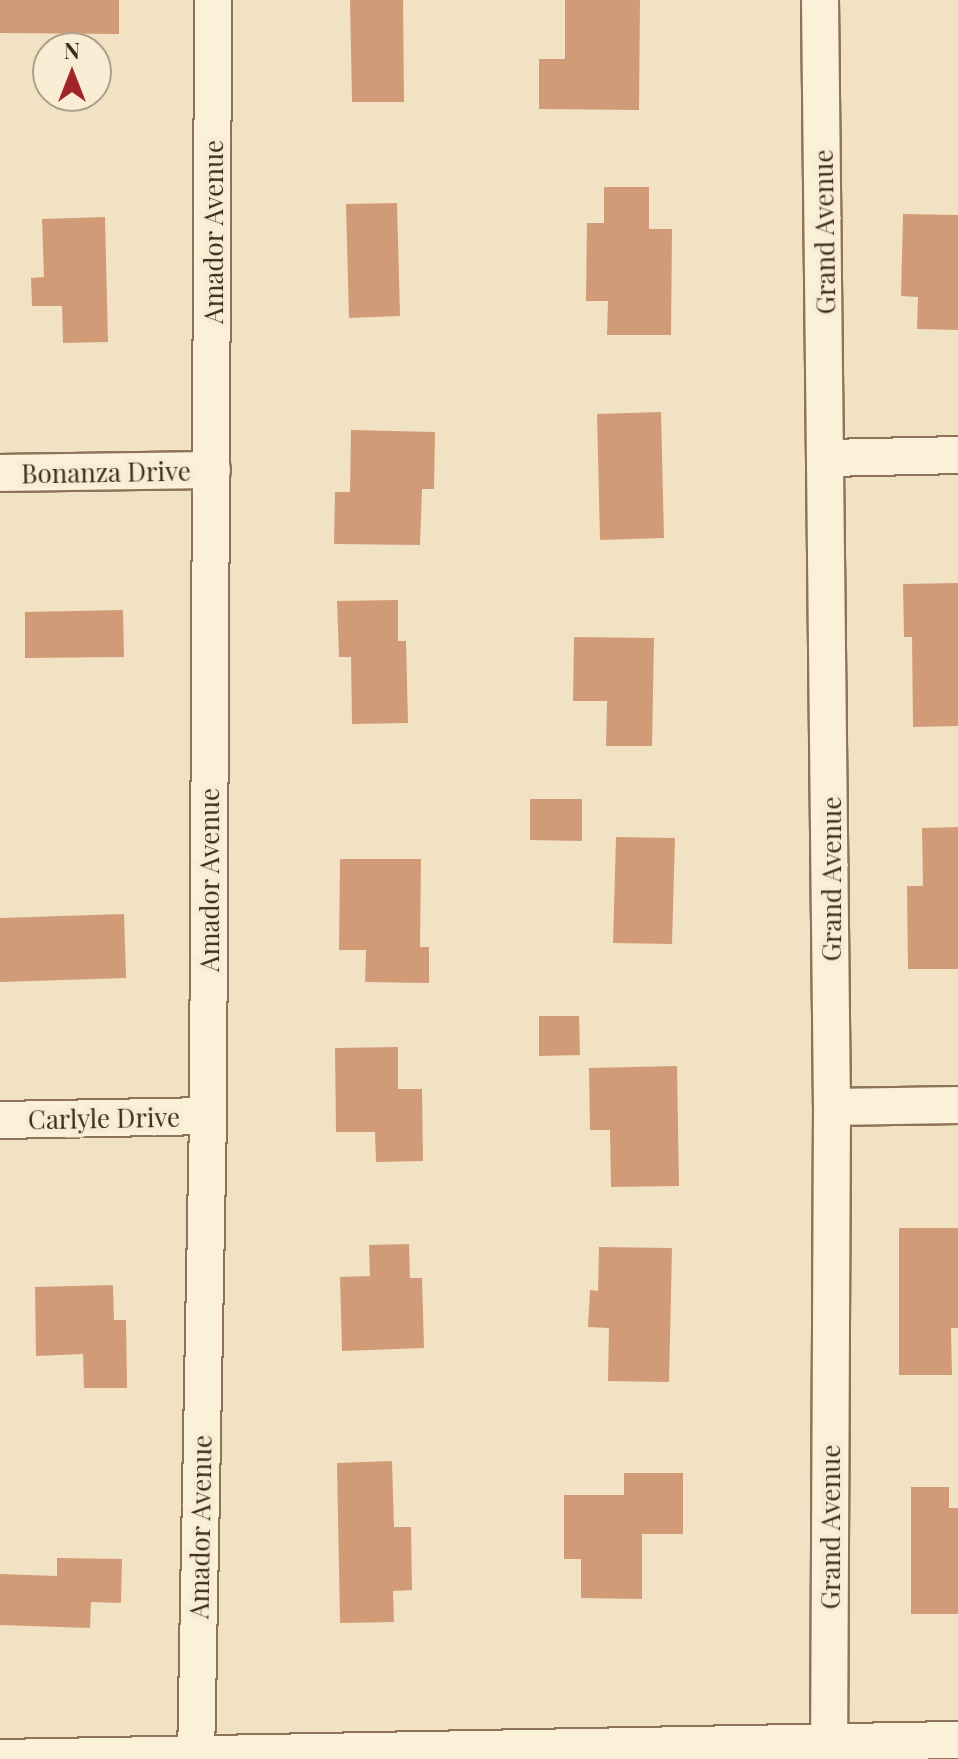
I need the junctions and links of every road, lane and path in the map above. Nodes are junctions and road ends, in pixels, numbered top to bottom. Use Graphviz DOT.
graph roads {
  1 [pos="213,0"];
  2 [pos="820,0"];
  3 [pos="958,455"];
  4 [pos="828,458"];
  5 [pos="212,470"];
  6 [pos="0,473"];
  7 [pos="958,1105"];
  8 [pos="832,1107"];
  9 [pos="208,1116"];
  10 [pos="0,1120"];
  11 [pos="958,1740"];
  12 [pos="829,1751"];
  13 [pos="196,1756"];
  14 [pos="0,1758"];
  1 -- 5 [label="street, Amador Avenue"];
  2 -- 4 [label="street, Grand Avenue"];
  3 -- 4 [label="street"];
  4 -- 8 [label="street, Grand Avenue"];
  5 -- 6 [label="street, Bonanza Drive"];
  5 -- 9 [label="street, Amador Avenue"];
  7 -- 8 [label="street"];
  8 -- 12 [label="street, Grand Avenue"];
  9 -- 10 [label="street, Carlyle Drive"];
  9 -- 13 [label="street, Amador Avenue"];
  11 -- 12 [label="street"];
  12 -- 13 [label="street"];
  13 -- 14 [label="street"];
}
